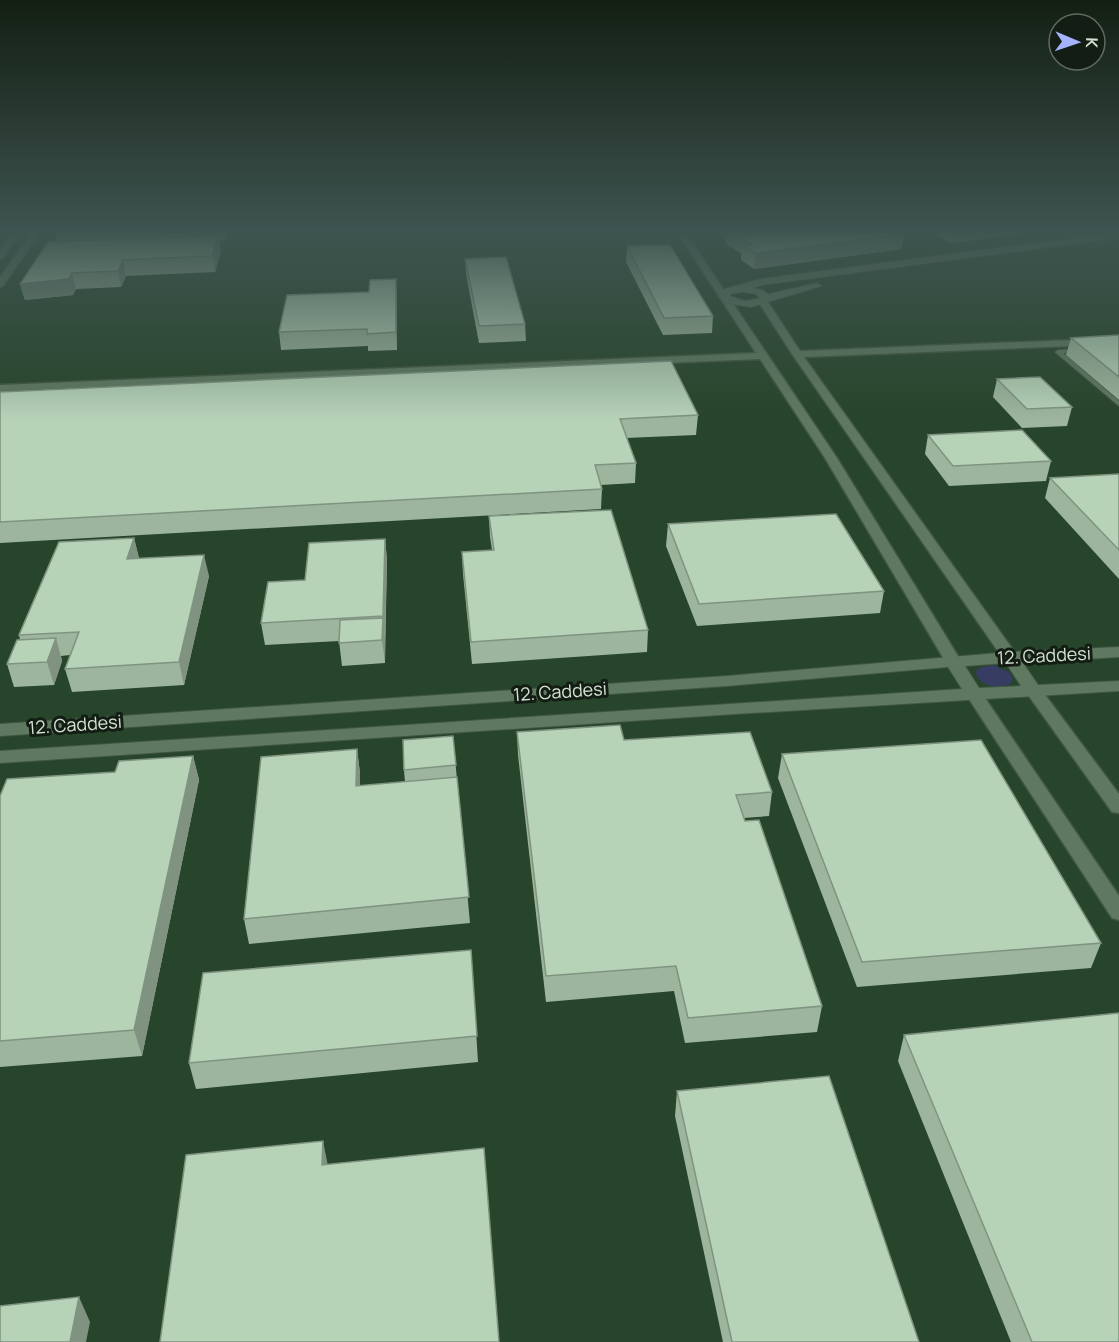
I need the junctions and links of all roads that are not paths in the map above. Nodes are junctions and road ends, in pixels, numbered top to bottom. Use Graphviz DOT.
graph roads {
  1 [pos="729,294"];
  2 [pos="761,295"];
  3 [pos="782,295"];
  4 [pos="765,299"];
  5 [pos="1119,340"];
  6 [pos="1072,343"];
  7 [pos="797,354"];
  8 [pos="764,356"];
  9 [pos="0,388"];
  10 [pos="1119,404"];
  11 [pos="1119,652"];
  12 [pos="1010,657"];
  13 [pos="953,661"];
  14 [pos="1119,686"];
  15 [pos="1034,692"];
  16 [pos="975,696"];
  17 [pos="0,730"];
  18 [pos="0,757"];
  19 [pos="1119,807"];
  20 [pos="1119,912"];
  1 -- 8 [label="street"];
  2 -- 4 [label="street"];
  3 -- 4 [label="street"];
  4 -- 7 [label="street"];
  5 -- 6 [label="street"];
  6 -- 7 [label="street"];
  6 -- 10 [label="lane"];
  7 -- 12 [label="street"];
  8 -- 9 [label="street"];
  8 -- 13 [label="street"];
  11 -- 12 [label="street, 12. Caddesi"];
  12 -- 13 [label="street, 12. Caddesi"];
  12 -- 15 [label="street"];
  13 -- 16 [label="street"];
  13 -- 17 [label="street, 12. Caddesi"];
  14 -- 15 [label="street, 12. Caddesi"];
  15 -- 16 [label="street, 12. Caddesi"];
  15 -- 19 [label="street"];
  16 -- 18 [label="street, 12. Caddesi"];
  16 -- 20 [label="street"];
}
